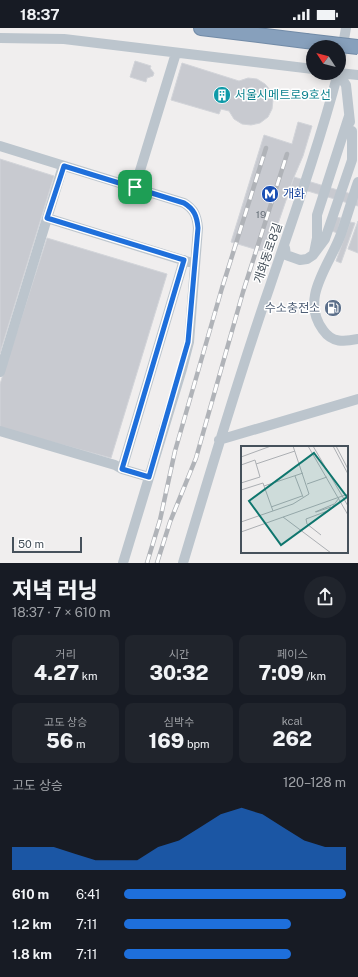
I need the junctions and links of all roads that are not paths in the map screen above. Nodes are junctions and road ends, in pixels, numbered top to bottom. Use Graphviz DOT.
graph roads {
  1 [pos="201,28"];
  2 [pos="265,28"];
  3 [pos="346,29"];
  4 [pos="307,37"];
  5 [pos="0,38"];
  6 [pos="358,39"];
  7 [pos="344,40"];
  8 [pos="358,47"];
  9 [pos="176,53"];
  10 [pos="306,69"];
  11 [pos="346,74"];
  12 [pos="358,75"];
  13 [pos="336,80"];
  14 [pos="342,80"];
  15 [pos="349,116"];
  16 [pos="352,131"];
  17 [pos="0,146"];
  18 [pos="358,149"];
  19 [pos="64,166"];
  20 [pos="358,182"];
  21 [pos="135,187"];
  22 [pos="47,218"];
  23 [pos="285,244"];
  24 [pos="314,255"];
  25 [pos="184,260"];
  26 [pos="195,264"];
  27 [pos="358,338"];
  28 [pos="0,372"];
  29 [pos="358,399"];
  30 [pos="0,431"];
  31 [pos="220,440"];
  32 [pos="122,469"];
  33 [pos="149,477"];
  34 [pos="123,563"];
  35 [pos="183,563"];
  1 -- 4 [label="highway"];
  2 -- 4 [label="highway"];
  3 -- 7 [label="street"];
  4 -- 6 [label="highway"];
  4 -- 8 [label="highway, bridge"];
  5 -- 9 [label="street"];
  9 -- 10 [label="street"];
  9 -- 21 [label="street"];
  11 -- 12 [label="street"];
  13 -- 23 [label="street, 개화동로8길"];
  14 -- 15 [label="street"];
  15 -- 16 [label="street"];
  15 -- 24 [label="street"];
  16 -- 18 [label="street"];
  16 -- 24 [label="street"];
  17 -- 19 [label="street"];
  19 -- 21 [label="street"];
  19 -- 22 [label="street"];
  20 -- 27 [label="street"];
  21 -- 26 [label="street"];
  22 -- 25 [label="street"];
  22 -- 28 [label="street"];
  23 -- 24 [label="street"];
  23 -- 31 [label="street, 개화동로8길"];
  25 -- 26 [label="street"];
  25 -- 32 [label="street"];
  26 -- 33 [label="street"];
  29 -- 31 [label="street"];
  30 -- 32 [label="street"];
  31 -- 35 [label="street, 개화동로8길"];
  32 -- 33 [label="street"];
  33 -- 34 [label="street"];
}
